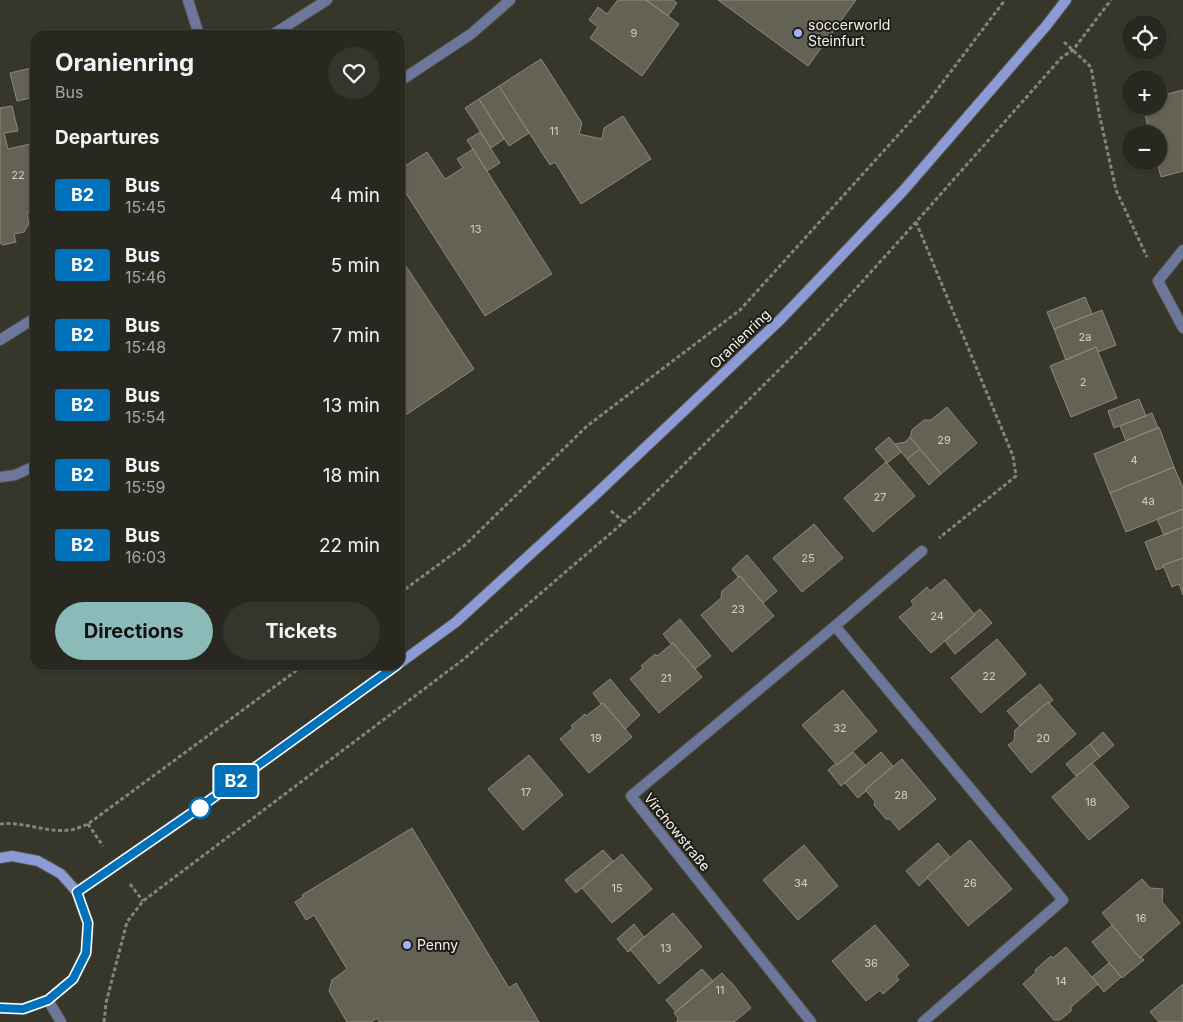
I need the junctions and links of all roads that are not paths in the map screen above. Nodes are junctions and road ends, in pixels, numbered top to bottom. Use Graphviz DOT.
graph roads {
  1 [pos="188,0"];
  2 [pos="328,0"];
  3 [pos="510,0"];
  4 [pos="1066,0"];
  5 [pos="197,30"];
  6 [pos="280,30"];
  7 [pos="405,78"];
  8 [pos="1183,250"];
  9 [pos="30,321"];
  10 [pos="1183,328"];
  11 [pos="0,340"];
  12 [pos="30,468"];
  13 [pos="0,477"];
  14 [pos="922,551"];
  15 [pos="835,626"];
  16 [pos="405,660"];
  17 [pos="391,670"];
  18 [pos="0,858"];
  19 [pos="77,892"];
  20 [pos="48,1000"];
  21 [pos="0,1008"];
  22 [pos="61,1022"];
  23 [pos="811,1022"];
  24 [pos="923,1022"];
  1 -- 5 [label="street"];
  2 -- 6 [label="street"];
  3 -- 7 [label="street"];
  4 -- 16 [label="street, Oranienring"];
  8 -- 10 [label="street"];
  9 -- 11 [label="street"];
  12 -- 13 [label="street"];
  14 -- 15 [label="street, Virchowstraße"];
  15 -- 23 [label="street, Virchowstraße"];
  15 -- 24 [label="street"];
  17 -- 19 [label="street, Oranienring"];
  18 -- 19 [label="street"];
  19 -- 20 [label="street"];
  20 -- 21 [label="street"];
  20 -- 22 [label="street"];
}
